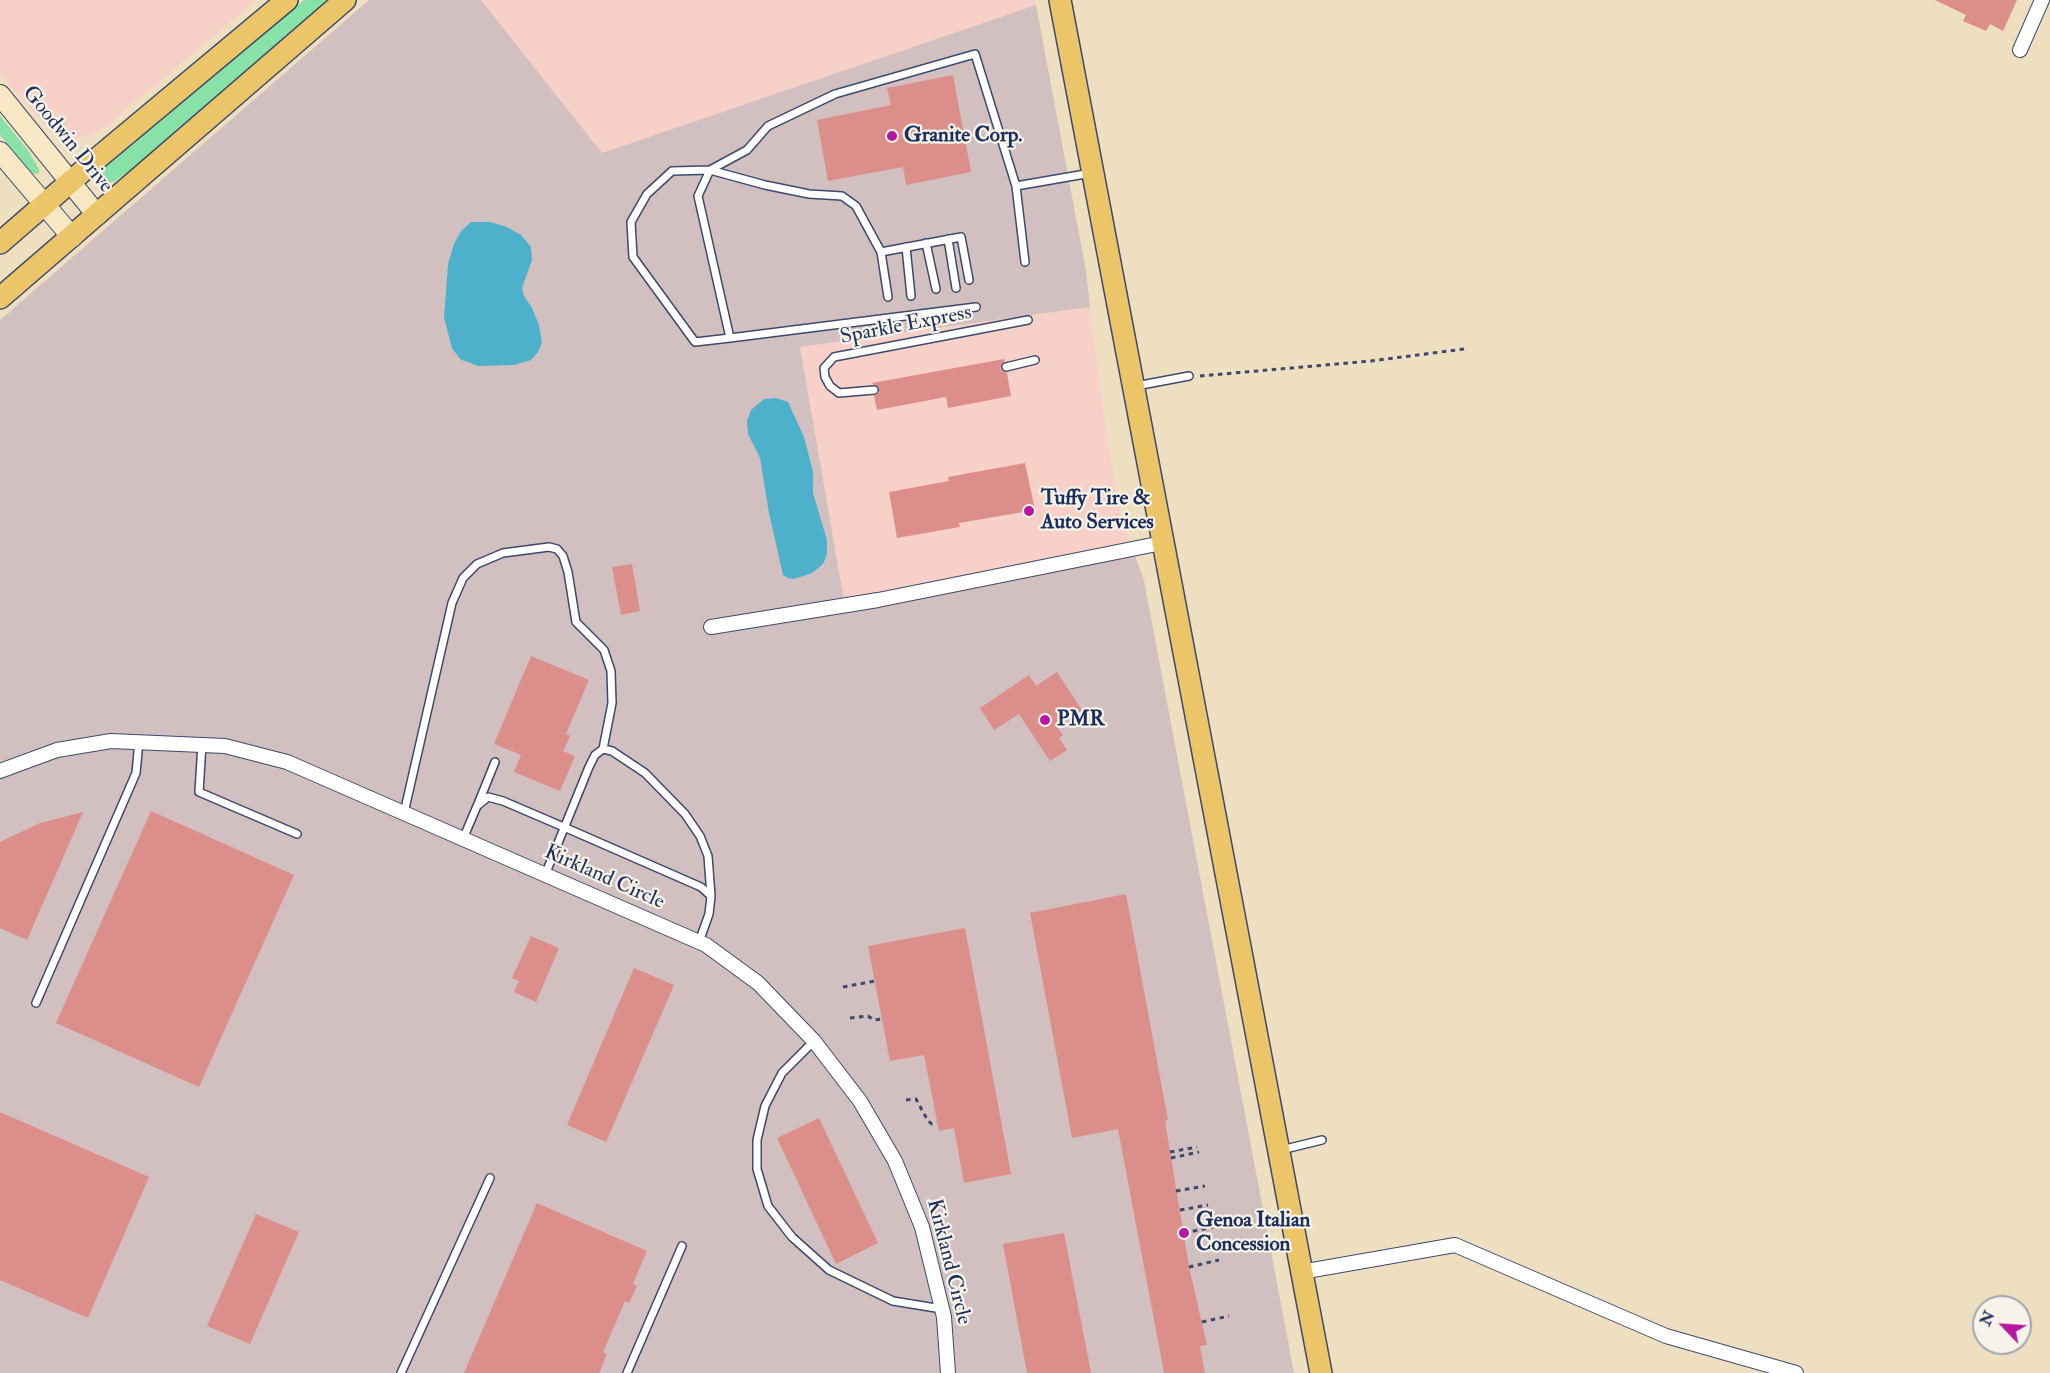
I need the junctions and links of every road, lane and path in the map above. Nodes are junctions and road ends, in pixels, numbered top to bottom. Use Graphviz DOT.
graph roads {
  1 [pos="287,0"];
  2 [pos="345,0"];
  3 [pos="1060,0"];
  4 [pos="2042,0"];
  5 [pos="2020,50"];
  6 [pos="0,95"];
  7 [pos="0,152"];
  8 [pos="710,170"];
  9 [pos="1093,172"];
  10 [pos="69,182"];
  11 [pos="1017,186"];
  12 [pos="44,204"];
  13 [pos="97,215"];
  14 [pos="72,237"];
  15 [pos="948,239"];
  16 [pos="0,243"];
  17 [pos="926,243"];
  18 [pos="906,247"];
  19 [pos="881,252"];
  20 [pos="1025,262"];
  21 [pos="969,280"];
  22 [pos="956,288"];
  23 [pos="936,289"];
  24 [pos="911,296"];
  25 [pos="888,297"];
  26 [pos="0,298"];
  27 [pos="976,307"];
  28 [pos="1028,320"];
  29 [pos="730,338"];
  30 [pos="1464,349"];
  31 [pos="1035,360"];
  32 [pos="1006,367"];
  33 [pos="1189,376"];
  34 [pos="1134,387"];
  35 [pos="873,390"];
  36 [pos="1162,543"];
  37 [pos="711,627"];
  38 [pos="139,741"];
  39 [pos="202,744"];
  40 [pos="603,749"];
  41 [pos="495,762"];
  42 [pos="0,771"];
  43 [pos="477,806"];
  44 [pos="404,813"];
  45 [pos="564,828"];
  46 [pos="297,834"];
  47 [pos="463,839"];
  48 [pos="545,875"];
  49 [pos="711,896"];
  50 [pos="699,942"];
  51 [pos="874,981"];
  52 [pos="843,987"];
  53 [pos="36,1003"];
  54 [pos="850,1018"];
  55 [pos="882,1019"];
  56 [pos="814,1041"];
  57 [pos="906,1100"];
  58 [pos="937,1123"];
  59 [pos="1322,1140"];
  60 [pos="1197,1147"];
  61 [pos="1278,1151"];
  62 [pos="1170,1152"];
  63 [pos="1198,1152"];
  64 [pos="1171,1158"];
  65 [pos="490,1178"];
  66 [pos="1205,1186"];
  67 [pos="1176,1191"];
  68 [pos="1208,1205"];
  69 [pos="1180,1210"];
  70 [pos="1213,1227"];
  71 [pos="1184,1233"];
  72 [pos="682,1246"];
  73 [pos="1219,1260"];
  74 [pos="1190,1267"];
  75 [pos="1301,1272"];
  76 [pos="942,1309"];
  77 [pos="1229,1316"];
  78 [pos="1202,1322"];
  79 [pos="401,1373"];
  80 [pos="627,1373"];
  81 [pos="948,1373"];
  82 [pos="1320,1373"];
  83 [pos="1796,1373"];
  1 -- 10 [label="main road"];
  2 -- 13 [label="main road"];
  3 -- 9 [label="main road"];
  4 -- 5 [label="street"];
  6 -- 10 [label="street, Goodwin Drive"];
  7 -- 12 [label="street"];
  8 -- 11 [label="lane"];
  8 -- 19 [label="lane"];
  8 -- 29 [label="lane"];
  8 -- 29 [label="lane"];
  9 -- 11 [label="lane"];
  9 -- 34 [label="main road"];
  10 -- 12 [label="main road"];
  10 -- 13 [label="street, Goodwin Drive"];
  11 -- 20 [label="lane"];
  12 -- 14 [label="street"];
  12 -- 16 [label="main road"];
  13 -- 14 [label="main road"];
  14 -- 26 [label="main road"];
  15 -- 17 [label="lane"];
  15 -- 21 [label="lane"];
  15 -- 22 [label="lane"];
  17 -- 18 [label="lane"];
  17 -- 23 [label="lane"];
  18 -- 19 [label="lane"];
  18 -- 24 [label="lane"];
  19 -- 25 [label="lane"];
  27 -- 29 [label="lane"];
  28 -- 35 [label="lane, Sparkle Express"];
  30 -- 33 [label="path"];
  31 -- 32 [label="lane"];
  33 -- 34 [label="lane"];
  34 -- 36 [label="main road"];
  36 -- 37 [label="street"];
  36 -- 61 [label="main road"];
  38 -- 39 [label="street, Kirkland Circle"];
  38 -- 42 [label="street, Kirkland Circle"];
  38 -- 53 [label="lane"];
  39 -- 44 [label="street, Kirkland Circle"];
  39 -- 46 [label="lane"];
  40 -- 44 [label="lane"];
  40 -- 45 [label="lane"];
  40 -- 49 [label="lane"];
  41 -- 43 [label="lane"];
  43 -- 45 [label="lane"];
  43 -- 47 [label="lane"];
  44 -- 47 [label="street, Kirkland Circle"];
  45 -- 48 [label="lane"];
  45 -- 49 [label="lane"];
  47 -- 48 [label="street, Kirkland Circle"];
  48 -- 50 [label="street, Kirkland Circle"];
  49 -- 50 [label="lane"];
  50 -- 56 [label="street, Kirkland Circle"];
  51 -- 52 [label="path"];
  54 -- 55 [label="path"];
  56 -- 76 [label="street, Kirkland Circle"];
  56 -- 76 [label="lane"];
  57 -- 58 [label="path"];
  59 -- 61 [label="lane"];
  60 -- 62 [label="path"];
  61 -- 75 [label="main road"];
  63 -- 64 [label="path"];
  65 -- 79 [label="lane"];
  66 -- 67 [label="path"];
  68 -- 69 [label="path"];
  70 -- 71 [label="path"];
  72 -- 80 [label="lane"];
  73 -- 74 [label="path"];
  75 -- 82 [label="main road"];
  75 -- 83 [label="street"];
  76 -- 81 [label="street, Kirkland Circle"];
  77 -- 78 [label="path"];
}
